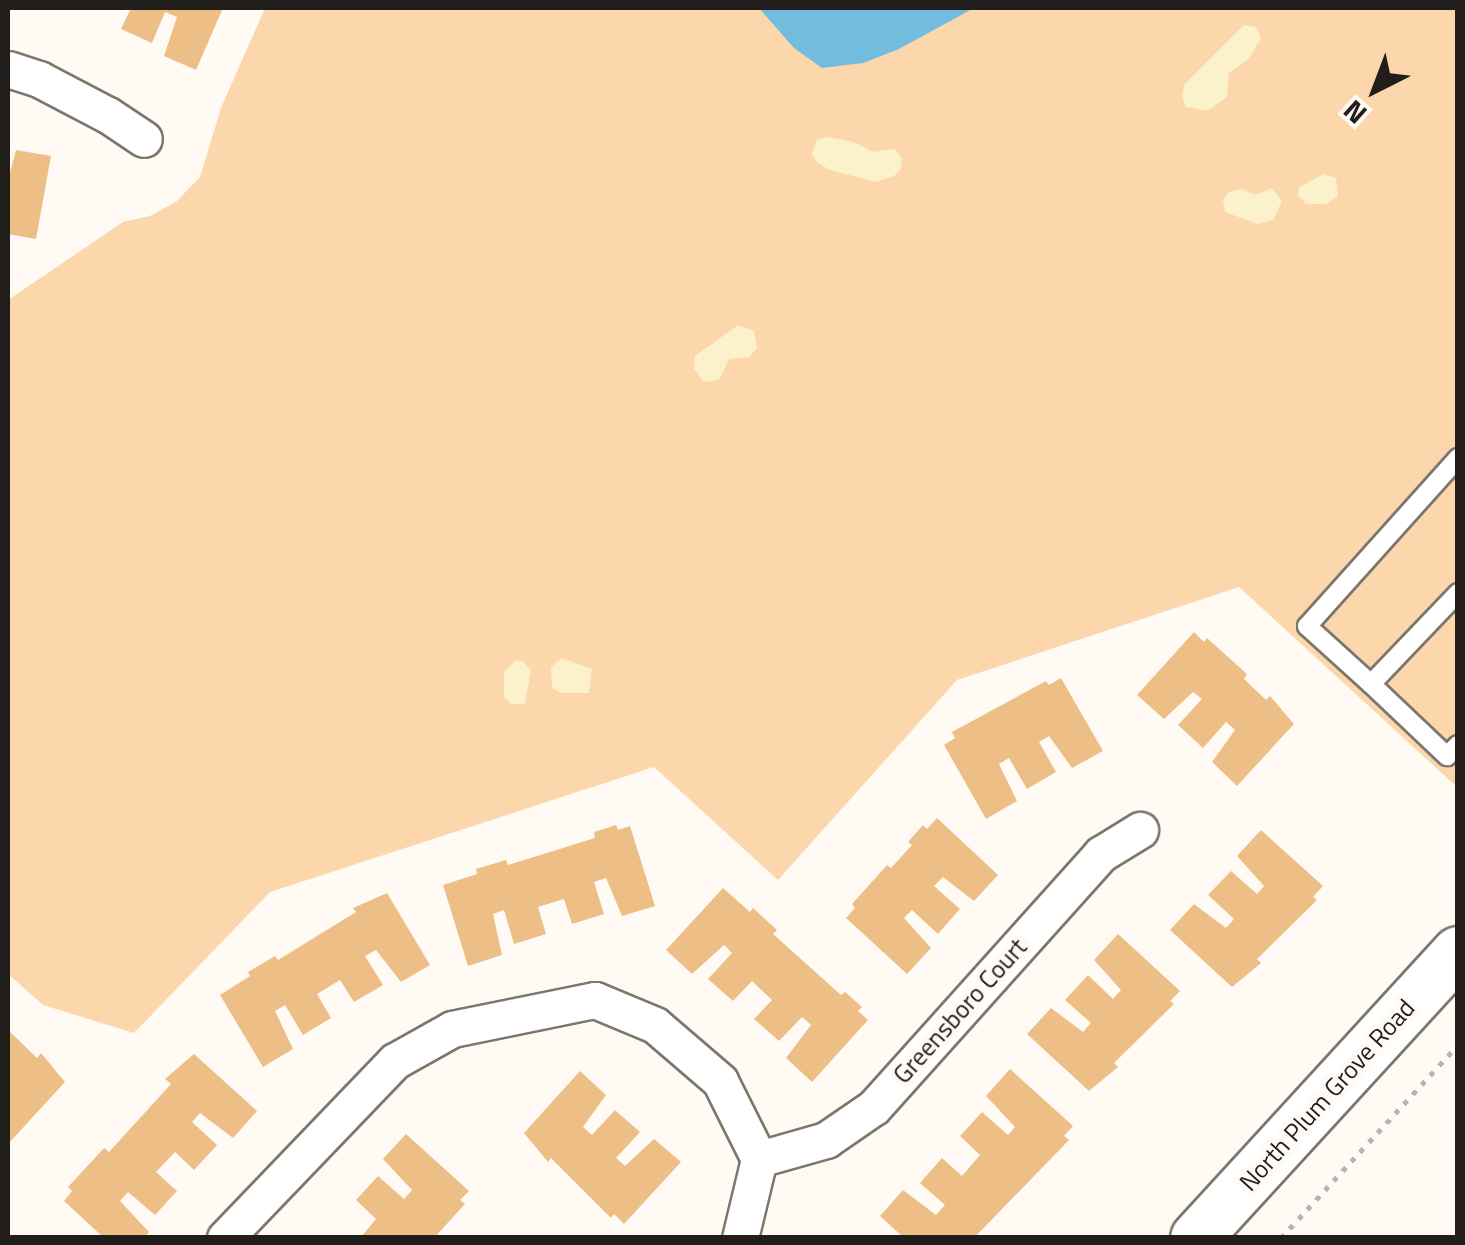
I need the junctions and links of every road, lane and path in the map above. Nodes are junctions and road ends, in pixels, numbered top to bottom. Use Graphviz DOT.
graph roads {
  1 [pos="8,69"];
  2 [pos="144,139"];
  3 [pos="1458,458"];
  4 [pos="1458,593"];
  5 [pos="1371,684"];
  6 [pos="1458,745"];
  7 [pos="1140,830"];
  8 [pos="1458,952"];
  9 [pos="1458,1045"];
  10 [pos="758,1159"];
  11 [pos="225,1238"];
  12 [pos="740,1238"];
  13 [pos="1196,1238"];
  14 [pos="1281,1238"];
  1 -- 2 [label="street"];
  3 -- 5 [label="lane"];
  4 -- 5 [label="lane"];
  5 -- 6 [label="lane"];
  7 -- 10 [label="street, Greensboro Court"];
  8 -- 13 [label="street, North Plum Grove Road"];
  9 -- 14 [label="path"];
  10 -- 11 [label="street"];
  10 -- 12 [label="street"];
}
